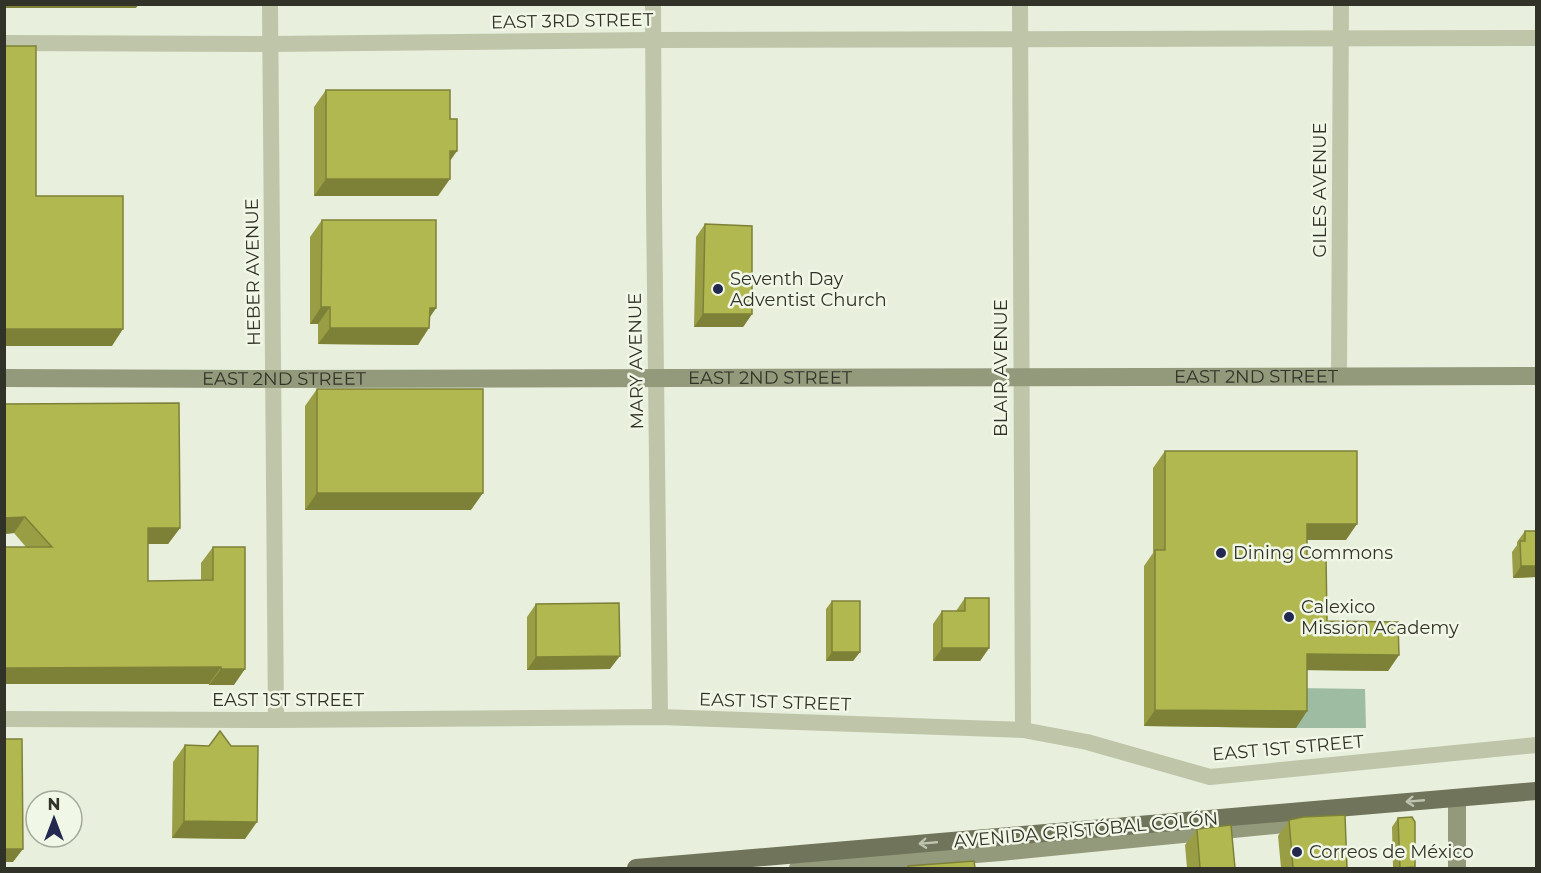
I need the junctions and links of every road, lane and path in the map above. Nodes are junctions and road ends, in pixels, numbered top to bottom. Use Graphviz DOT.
graph roads {
  1 [pos="270,4"];
  2 [pos="653,4"];
  3 [pos="1020,4"];
  4 [pos="1341,4"];
  5 [pos="1020,38"];
  6 [pos="1536,38"];
  7 [pos="1341,39"];
  8 [pos="653,40"];
  9 [pos="4,43"];
  10 [pos="270,44"];
  11 [pos="1339,376"];
  12 [pos="1536,376"];
  13 [pos="1021,377"];
  14 [pos="4,378"];
  15 [pos="656,378"];
  16 [pos="274,379"];
  17 [pos="660,717"];
  18 [pos="4,719"];
  19 [pos="276,720"];
  20 [pos="1023,730"];
  21 [pos="1536,745"];
  22 [pos="1536,791"];
  23 [pos="1457,798"];
  24 [pos="1326,809"];
  25 [pos="636,868"];
  26 [pos="798,868"];
  27 [pos="1457,868"];
  1 -- 10 [label="street, HEBER AVENUE"];
  2 -- 8 [label="street, MARY AVENUE"];
  3 -- 5 [label="street, BLAIR AVENUE"];
  4 -- 7 [label="street, GILES AVENUE"];
  5 -- 7 [label="street, EAST 3RD STREET"];
  5 -- 8 [label="street, EAST 3RD STREET"];
  5 -- 13 [label="street, BLAIR AVENUE"];
  6 -- 7 [label="street, EAST 3RD STREET"];
  7 -- 11 [label="street, GILES AVENUE"];
  8 -- 10 [label="street, EAST 3RD STREET"];
  8 -- 15 [label="street, MARY AVENUE"];
  9 -- 10 [label="street, EAST 3RD STREET"];
  10 -- 16 [label="street, HEBER AVENUE"];
  11 -- 12 [label="street, EAST 2ND STREET"];
  11 -- 13 [label="street, EAST 2ND STREET"];
  13 -- 15 [label="street, EAST 2ND STREET"];
  13 -- 20 [label="street, BLAIR AVENUE"];
  14 -- 16 [label="street, EAST 2ND STREET"];
  15 -- 16 [label="street, EAST 2ND STREET"];
  15 -- 17 [label="street, MARY AVENUE"];
  16 -- 19 [label="street, HEBER AVENUE"];
  17 -- 19 [label="street, EAST 1ST STREET"];
  17 -- 20 [label="street, EAST 1ST STREET"];
  18 -- 19 [label="street, EAST 1ST STREET"];
  20 -- 21 [label="street, EAST 1ST STREET"];
  22 -- 23 [label="main road, AVENIDA CRISTÓBAL COLÓN"];
  23 -- 24 [label="main road, AVENIDA CRISTÓBAL COLÓN, one-way"];
  23 -- 27 [label="street"];
  24 -- 25 [label="main road, AVENIDA CRISTÓBAL COLÓN, one-way"];
  24 -- 26 [label="street"];
}
